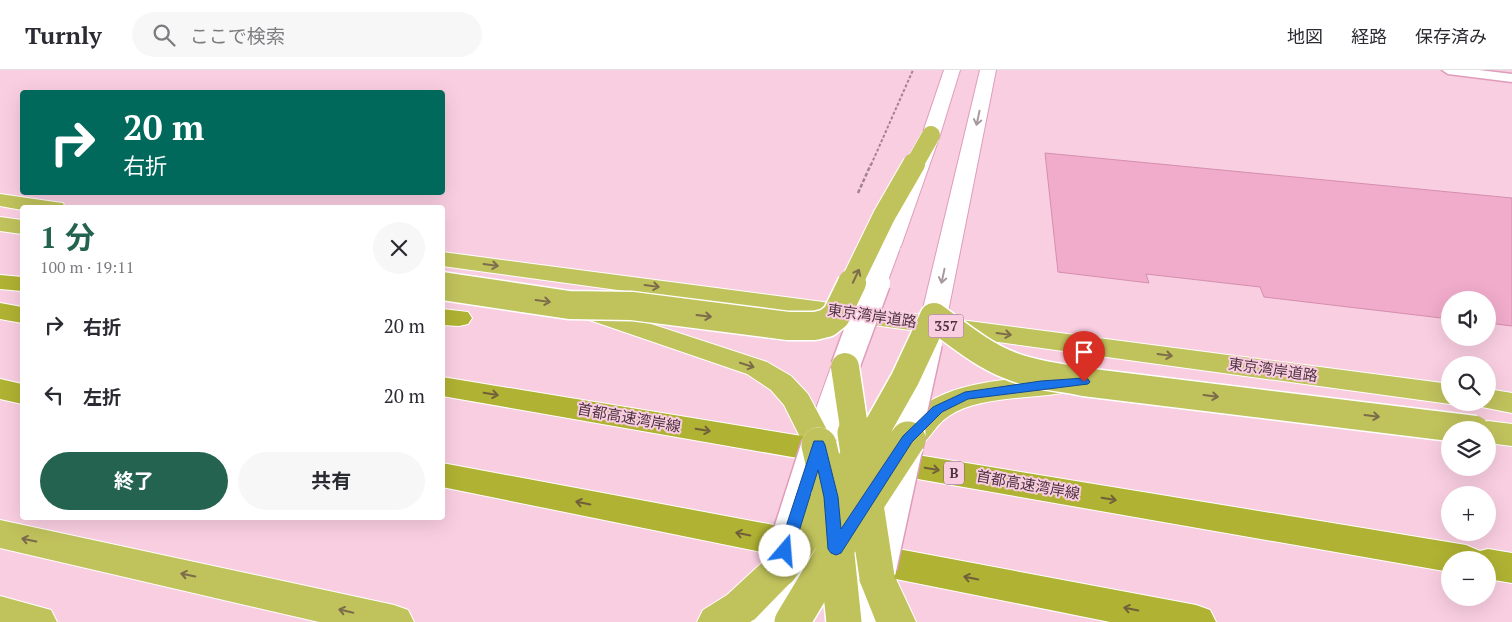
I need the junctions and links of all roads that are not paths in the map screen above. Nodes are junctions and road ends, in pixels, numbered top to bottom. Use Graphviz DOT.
graph roads {
  1 [pos="952,70"];
  2 [pos="988,70"];
  3 [pos="1448,70"];
  4 [pos="1512,78"];
  5 [pos="931,135"];
  6 [pos="0,200"];
  7 [pos="34,205"];
  8 [pos="0,224"];
  9 [pos="20,227"];
  10 [pos="445,259"];
  11 [pos="0,282"];
  12 [pos="20,284"];
  13 [pos="445,286"];
  14 [pos="568,305"];
  15 [pos="0,312"];
  16 [pos="20,315"];
  17 [pos="934,317"];
  18 [pos="845,367"];
  19 [pos="1084,382"];
  20 [pos="445,387"];
  21 [pos="0,389"];
  22 [pos="1441,393"];
  23 [pos="20,394"];
  24 [pos="1496,400"];
  25 [pos="1512,403"];
  26 [pos="1441,426"];
  27 [pos="1496,433"];
  28 [pos="1512,435"];
  29 [pos="908,439"];
  30 [pos="819,445"];
  31 [pos="858,455"];
  32 [pos="445,476"];
  33 [pos="831,497"];
  34 [pos="866,503"];
  35 [pos="0,534"];
  36 [pos="836,549"];
  37 [pos="1441,556"];
  38 [pos="1496,565"];
  39 [pos="1512,568"];
  40 [pos="780,569"];
  41 [pos="877,577"];
  42 [pos="0,613"];
  43 [pos="37,622"];
  44 [pos="394,622"];
  45 [pos="717,622"];
  46 [pos="762,622"];
  47 [pos="792,622"];
  48 [pos="844,622"];
  49 [pos="868,622"];
  50 [pos="896,622"];
  51 [pos="1196,622"];
  1 -- 5 [label="street"];
  2 -- 17 [label="street, one-way"];
  3 -- 4 [label="lane"];
  14 -- 5 [label="highway, one-way, bridge"];
  5 -- 18 [label="street, bridge"];
  6 -- 7 [label="highway"];
  8 -- 9 [label="highway"];
  10 -- 22 [label="highway, 東京湾岸道路 / 357, one-way"];
  11 -- 12 [label="highway"];
  13 -- 14 [label="highway, one-way, bridge"];
  14 -- 30 [label="highway, one-way, bridge"];
  15 -- 16 [label="highway"];
  17 -- 19 [label="highway, bridge"];
  17 -- 29 [label="street, bridge"];
  17 -- 31 [label="highway, bridge"];
  18 -- 30 [label="street"];
  18 -- 31 [label="highway, bridge"];
  19 -- 26 [label="highway, one-way, bridge"];
  19 -- 29 [label="highway, bridge"];
  20 -- 37 [label="highway, 首都高速湾岸線 / B, one-way"];
  21 -- 23 [label="highway"];
  24 -- 25 [label="highway"];
  27 -- 28 [label="highway"];
  29 -- 34 [label="highway, bridge"];
  29 -- 41 [label="street, bridge"];
  30 -- 33 [label="highway, bridge"];
  30 -- 40 [label="street, bridge"];
  31 -- 33 [label="highway, bridge"];
  31 -- 34 [label="highway, bridge"];
  51 -- 32 [label="highway, one-way"];
  33 -- 36 [label="highway, bridge"];
  33 -- 40 [label="highway, bridge"];
  34 -- 36 [label="highway, bridge"];
  34 -- 41 [label="highway, bridge"];
  44 -- 35 [label="highway, one-way"];
  36 -- 47 [label="highway, bridge"];
  36 -- 48 [label="highway, bridge"];
  38 -- 39 [label="highway"];
  40 -- 45 [label="highway"];
  40 -- 46 [label="street"];
  41 -- 49 [label="street"];
  41 -- 50 [label="highway"];
  42 -- 43 [label="highway"];
}
